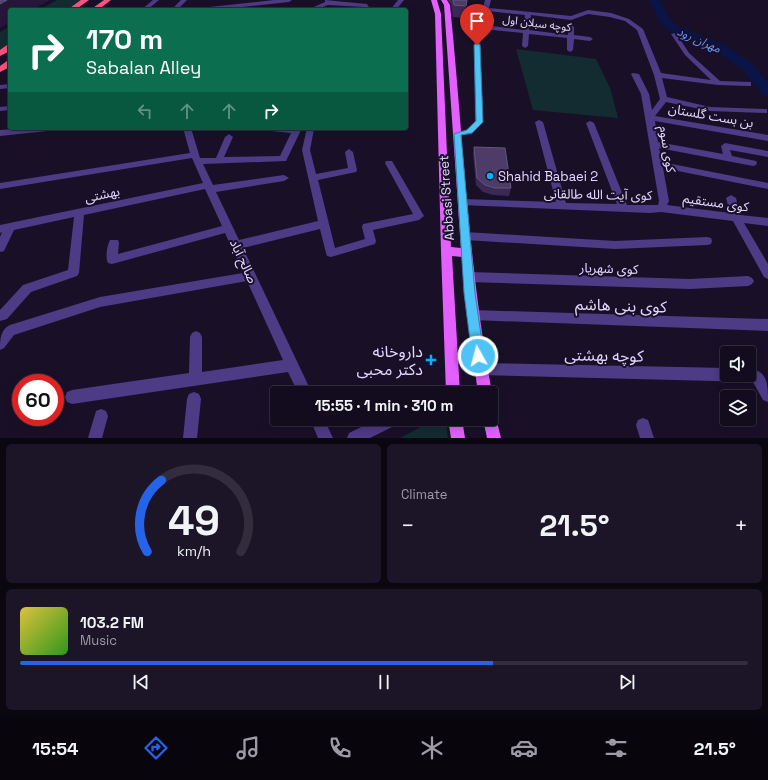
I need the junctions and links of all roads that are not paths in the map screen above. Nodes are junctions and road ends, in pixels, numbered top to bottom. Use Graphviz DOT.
graph roads {
  1 [pos="86,0"];
  2 [pos="108,0"];
  3 [pos="156,0"];
  4 [pos="184,0"];
  5 [pos="373,0"];
  6 [pos="401,0"];
  7 [pos="488,0"];
  8 [pos="265,1"];
  9 [pos="436,1"];
  10 [pos="286,2"];
  11 [pos="327,2"];
  12 [pos="239,5"];
  13 [pos="73,8"];
  14 [pos="96,8"];
  15 [pos="146,8"];
  16 [pos="176,8"];
  17 [pos="226,8"];
  18 [pos="314,8"];
  19 [pos="365,8"];
  20 [pos="395,8"];
  21 [pos="486,9"];
  22 [pos="528,13"];
  23 [pos="481,27"];
  24 [pos="571,27"];
  25 [pos="526,32"];
  26 [pos="674,34"];
  27 [pos="570,37"];
  28 [pos="590,39"];
  29 [pos="525,46"];
  30 [pos="570,50"];
  31 [pos="439,60"];
  32 [pos="452,60"];
  33 [pos="634,74"];
  34 [pos="658,75"];
  35 [pos="718,83"];
  36 [pos="748,84"];
  37 [pos="664,99"];
  38 [pos="764,111"];
  39 [pos="650,118"];
  40 [pos="539,122"];
  41 [pos="590,123"];
  42 [pos="34,130"];
  43 [pos="188,130"];
  44 [pos="297,130"];
  45 [pos="310,130"];
  46 [pos="0,133"];
  47 [pos="458,134"];
  48 [pos="229,137"];
  49 [pos="768,138"];
  50 [pos="654,144"];
  51 [pos="349,152"];
  52 [pos="768,154"];
  53 [pos="196,158"];
  54 [pos="728,158"];
  55 [pos="219,160"];
  56 [pos="389,163"];
  57 [pos="753,163"];
  58 [pos="657,164"];
  59 [pos="284,178"];
  60 [pos="313,178"];
  61 [pos="0,186"];
  62 [pos="768,186"];
  63 [pos="210,187"];
  64 [pos="731,198"];
  65 [pos="463,203"];
  66 [pos="562,206"];
  67 [pos="623,208"];
  68 [pos="661,208"];
  69 [pos="79,212"];
  70 [pos="736,218"];
  71 [pos="768,222"];
  72 [pos="324,224"];
  73 [pos="5,228"];
  74 [pos="228,228"];
  75 [pos="465,236"];
  76 [pos="707,241"];
  77 [pos="114,243"];
  78 [pos="236,245"];
  79 [pos="0,248"];
  80 [pos="446,251"];
  81 [pos="467,253"];
  82 [pos="768,274"];
  83 [pos="251,276"];
  84 [pos="469,277"];
  85 [pos="748,281"];
  86 [pos="472,315"];
  87 [pos="0,316"];
  88 [pos="768,325"];
  89 [pos="196,337"];
  90 [pos="0,344"];
  91 [pos="292,365"];
  92 [pos="480,369"];
  93 [pos="720,375"];
  94 [pos="756,376"];
  95 [pos="195,379"];
  96 [pos="302,386"];
  97 [pos="450,386"];
  98 [pos="484,386"];
  99 [pos="768,395"];
  100 [pos="72,398"];
  101 [pos="194,399"];
  102 [pos="101,416"];
  103 [pos="320,426"];
  104 [pos="379,426"];
  105 [pos="456,426"];
  106 [pos="491,426"];
  107 [pos="95,438"];
  108 [pos="190,438"];
  109 [pos="326,438"];
  110 [pos="354,438"];
  111 [pos="458,438"];
  112 [pos="494,438"];
  1 -- 13 [label="highway"];
  2 -- 14 [label="highway"];
  3 -- 15 [label="street"];
  4 -- 16 [label="street"];
  5 -- 19 [label="street"];
  6 -- 20 [label="street"];
  7 -- 21 [label="street"];
  8 -- 10 [label="street"];
  8 -- 12 [label="street"];
  9 -- 31 [label="main road, Abbasi Street"];
  9 -- 32 [label="main road, Abbasi Street"];
  11 -- 18 [label="street"];
  11 -- 19 [label="street"];
  12 -- 17 [label="street"];
  21 -- 22 [label="street"];
  21 -- 23 [label="street"];
  22 -- 25 [label="street"];
  22 -- 34 [label="street"];
  23 -- 25 [label="street, کوچه سبلان اول"];
  23 -- 47 [label="street"];
  24 -- 27 [label="street"];
  25 -- 27 [label="street, کوچه سبلان اول"];
  25 -- 29 [label="street"];
  26 -- 35 [label="street"];
  27 -- 28 [label="street, کوچه سبلان اول"];
  27 -- 30 [label="street"];
  31 -- 32 [label="main road"];
  31 -- 80 [label="main road, Abbasi Street"];
  32 -- 47 [label="main road, Abbasi Street"];
  33 -- 39 [label="street"];
  34 -- 35 [label="street"];
  34 -- 37 [label="street"];
  35 -- 36 [label="street"];
  37 -- 38 [label="street"];
  37 -- 39 [label="street, کوی سوم"];
  39 -- 49 [label="street, بن بست گلستان"];
  39 -- 50 [label="street, کوی سوم"];
  40 -- 66 [label="street"];
  41 -- 67 [label="street"];
  42 -- 46 [label="street"];
  43 -- 53 [label="street, صالح آباد"];
  44 -- 55 [label="street"];
  45 -- 60 [label="street"];
  47 -- 65 [label="main road, Abbasi Street"];
  48 -- 55 [label="street"];
  50 -- 54 [label="street"];
  50 -- 58 [label="street, کوی سوم"];
  51 -- 60 [label="street"];
  52 -- 54 [label="street"];
  53 -- 55 [label="street"];
  53 -- 61 [label="street"];
  53 -- 63 [label="street, صالح آباد"];
  54 -- 57 [label="street"];
  56 -- 72 [label="street"];
  58 -- 62 [label="street"];
  58 -- 68 [label="street, کوی سوم"];
  59 -- 63 [label="street, بهشتی"];
  60 -- 72 [label="street"];
  63 -- 69 [label="street, بهشتی"];
  63 -- 74 [label="street, صالح آباد"];
  64 -- 70 [label="street"];
  65 -- 66 [label="street, کوی آیت الله طالقانی"];
  65 -- 75 [label="main road, Abbasi Street"];
  66 -- 67 [label="street, کوی آیت الله طالقانی"];
  67 -- 68 [label="street, کوی آیت الله طالقانی"];
  68 -- 70 [label="street, کوی مستقیم"];
  69 -- 73 [label="street, بهشتی"];
  69 -- 87 [label="street"];
  70 -- 71 [label="street, کوی مستقیم"];
  70 -- 82 [label="street"];
  72 -- 78 [label="street"];
  73 -- 79 [label="street"];
  74 -- 77 [label="street"];
  74 -- 78 [label="street, صالح آباد"];
  75 -- 76 [label="street"];
  75 -- 81 [label="main road, Abbasi Street"];
  78 -- 83 [label="street, صالح آباد"];
  80 -- 81 [label="main road"];
  80 -- 97 [label="main road, Abbasi Street"];
  81 -- 84 [label="main road, Abbasi Street"];
  83 -- 90 [label="street"];
  83 -- 91 [label="street, صالح آباد"];
  84 -- 85 [label="street, کوی شهریار"];
  84 -- 86 [label="main road, Abbasi Street"];
  86 -- 88 [label="street, کوی بنی هاشم"];
  86 -- 92 [label="main road, Abbasi Street"];
  89 -- 95 [label="street"];
  91 -- 95 [label="street"];
  91 -- 96 [label="street, صالح آباد"];
  92 -- 93 [label="street, کوچه بهشتی"];
  92 -- 98 [label="main road, Abbasi Street"];
  94 -- 99 [label="street"];
  95 -- 100 [label="street"];
  101 -- 108 [label="street"];
  102 -- 107 [label="street"];
  103 -- 109 [label="street"];
  104 -- 110 [label="street"];
  105 -- 111 [label="main road"];
  106 -- 112 [label="main road"];
}
